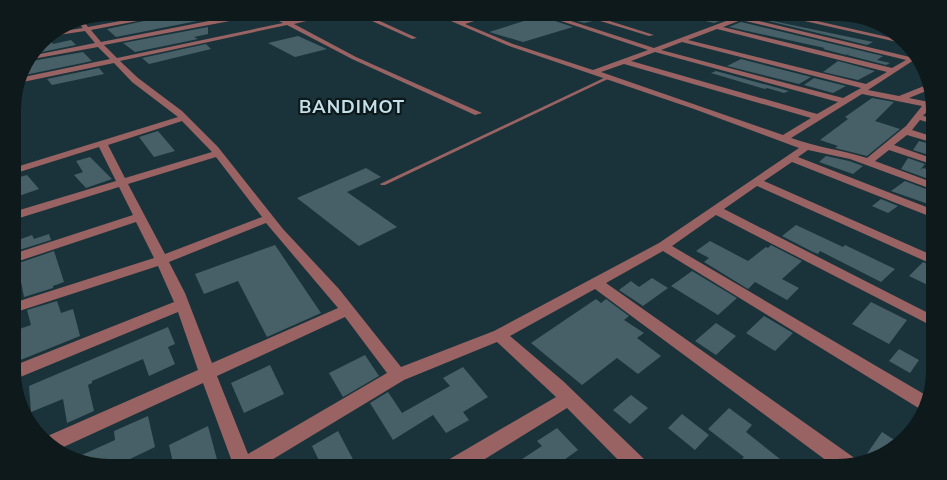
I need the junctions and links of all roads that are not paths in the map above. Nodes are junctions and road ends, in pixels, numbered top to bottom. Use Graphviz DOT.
graph roads {
  1 [pos="124,21"];
  2 [pos="223,21"];
  3 [pos="285,21"];
  4 [pos="298,21"];
  5 [pos="375,21"];
  6 [pos="452,21"];
  7 [pos="468,21"];
  8 [pos="564,21"];
  9 [pos="604,21"];
  10 [pos="734,21"];
  11 [pos="749,21"];
  12 [pos="807,21"];
  13 [pos="191,22"];
  14 [pos="289,23"];
  15 [pos="458,24"];
  16 [pos="84,26"];
  17 [pos="199,26"];
  18 [pos="718,27"];
  19 [pos="651,35"];
  20 [pos="414,38"];
  21 [pos="682,40"];
  22 [pos="893,40"];
  23 [pos="99,44"];
  24 [pos="654,50"];
  25 [pos="38,56"];
  26 [pos="909,57"];
  27 [pos="115,60"];
  28 [pos="623,61"];
  29 [pos="912,62"];
  30 [pos="893,71"];
  31 [pos="592,73"];
  32 [pos="608,78"];
  33 [pos="27,79"];
  34 [pos="864,89"];
  35 [pos="923,89"];
  36 [pos="900,99"];
  37 [pos="845,101"];
  38 [pos="926,104"];
  39 [pos="926,110"];
  40 [pos="478,113"];
  41 [pos="818,117"];
  42 [pos="918,117"];
  43 [pos="184,118"];
  44 [pos="926,120"];
  45 [pos="906,131"];
  46 [pos="926,137"];
  47 [pos="785,138"];
  48 [pos="102,143"];
  49 [pos="806,146"];
  50 [pos="887,146"];
  51 [pos="218,152"];
  52 [pos="789,157"];
  53 [pos="926,159"];
  54 [pos="868,162"];
  55 [pos="21,168"];
  56 [pos="122,182"];
  57 [pos="757,182"];
  58 [pos="383,184"];
  59 [pos="926,184"];
  60 [pos="716,210"];
  61 [pos="926,211"];
  62 [pos="21,214"];
  63 [pos="139,217"];
  64 [pos="269,218"];
  65 [pos="663,246"];
  66 [pos="21,256"];
  67 [pos="926,257"];
  68 [pos="161,260"];
  69 [pos="596,283"];
  70 [pos="182,304"];
  71 [pos="21,305"];
  72 [pos="348,310"];
  73 [pos="926,318"];
  74 [pos="499,335"];
  75 [pos="21,370"];
  76 [pos="206,373"];
  77 [pos="398,376"];
  78 [pos="569,398"];
  79 [pos="920,401"];
  80 [pos="56,441"];
  81 [pos="240,459"];
  82 [pos="257,459"];
  83 [pos="468,459"];
  84 [pos="630,459"];
  85 [pos="839,459"];
  1 -- 16 [label="street"];
  2 -- 17 [label="street"];
  3 -- 14 [label="street"];
  4 -- 14 [label="street"];
  5 -- 20 [label="street"];
  6 -- 15 [label="street"];
  7 -- 15 [label="street"];
  8 -- 24 [label="street"];
  9 -- 19 [label="street"];
  10 -- 18 [label="street"];
  11 -- 26 [label="street"];
  12 -- 22 [label="street"];
  13 -- 17 [label="street"];
  14 -- 27 [label="street"];
  14 -- 40 [label="street"];
  15 -- 31 [label="street"];
  16 -- 23 [label="street"];
  17 -- 23 [label="street"];
  18 -- 21 [label="street"];
  18 -- 30 [label="street"];
  21 -- 24 [label="street"];
  21 -- 34 [label="street"];
  23 -- 25 [label="street"];
  23 -- 27 [label="street"];
  24 -- 28 [label="street"];
  24 -- 37 [label="street"];
  27 -- 33 [label="street"];
  27 -- 43 [label="street"];
  28 -- 31 [label="street"];
  28 -- 41 [label="street"];
  29 -- 30 [label="street"];
  30 -- 34 [label="street"];
  31 -- 32 [label="street"];
  32 -- 47 [label="street"];
  32 -- 58 [label="lane"];
  34 -- 36 [label="street"];
  34 -- 37 [label="street"];
  35 -- 36 [label="street"];
  36 -- 38 [label="street"];
  37 -- 41 [label="street"];
  39 -- 42 [label="street"];
  41 -- 47 [label="street"];
  42 -- 44 [label="street"];
  42 -- 45 [label="street"];
  43 -- 48 [label="street"];
  43 -- 51 [label="street"];
  45 -- 46 [label="street"];
  45 -- 50 [label="street"];
  47 -- 49 [label="street"];
  48 -- 55 [label="street"];
  48 -- 56 [label="street"];
  49 -- 52 [label="street"];
  49 -- 54 [label="street"];
  50 -- 53 [label="street"];
  50 -- 54 [label="street"];
  51 -- 56 [label="street"];
  51 -- 64 [label="street"];
  52 -- 57 [label="street"];
  52 -- 61 [label="street"];
  54 -- 59 [label="street"];
  56 -- 62 [label="street"];
  56 -- 63 [label="street"];
  57 -- 60 [label="street"];
  57 -- 67 [label="street"];
  60 -- 65 [label="street"];
  60 -- 73 [label="street"];
  63 -- 66 [label="street"];
  63 -- 68 [label="street"];
  64 -- 68 [label="street"];
  64 -- 72 [label="street"];
  65 -- 69 [label="street"];
  65 -- 79 [label="street"];
  68 -- 70 [label="street"];
  68 -- 71 [label="street"];
  69 -- 74 [label="street"];
  69 -- 85 [label="street"];
  70 -- 75 [label="street"];
  70 -- 76 [label="street"];
  72 -- 76 [label="street"];
  72 -- 77 [label="street"];
  74 -- 77 [label="street"];
  74 -- 78 [label="street"];
  76 -- 80 [label="street"];
  76 -- 81 [label="street"];
  77 -- 82 [label="street"];
  78 -- 83 [label="street"];
  78 -- 84 [label="street"];
}
